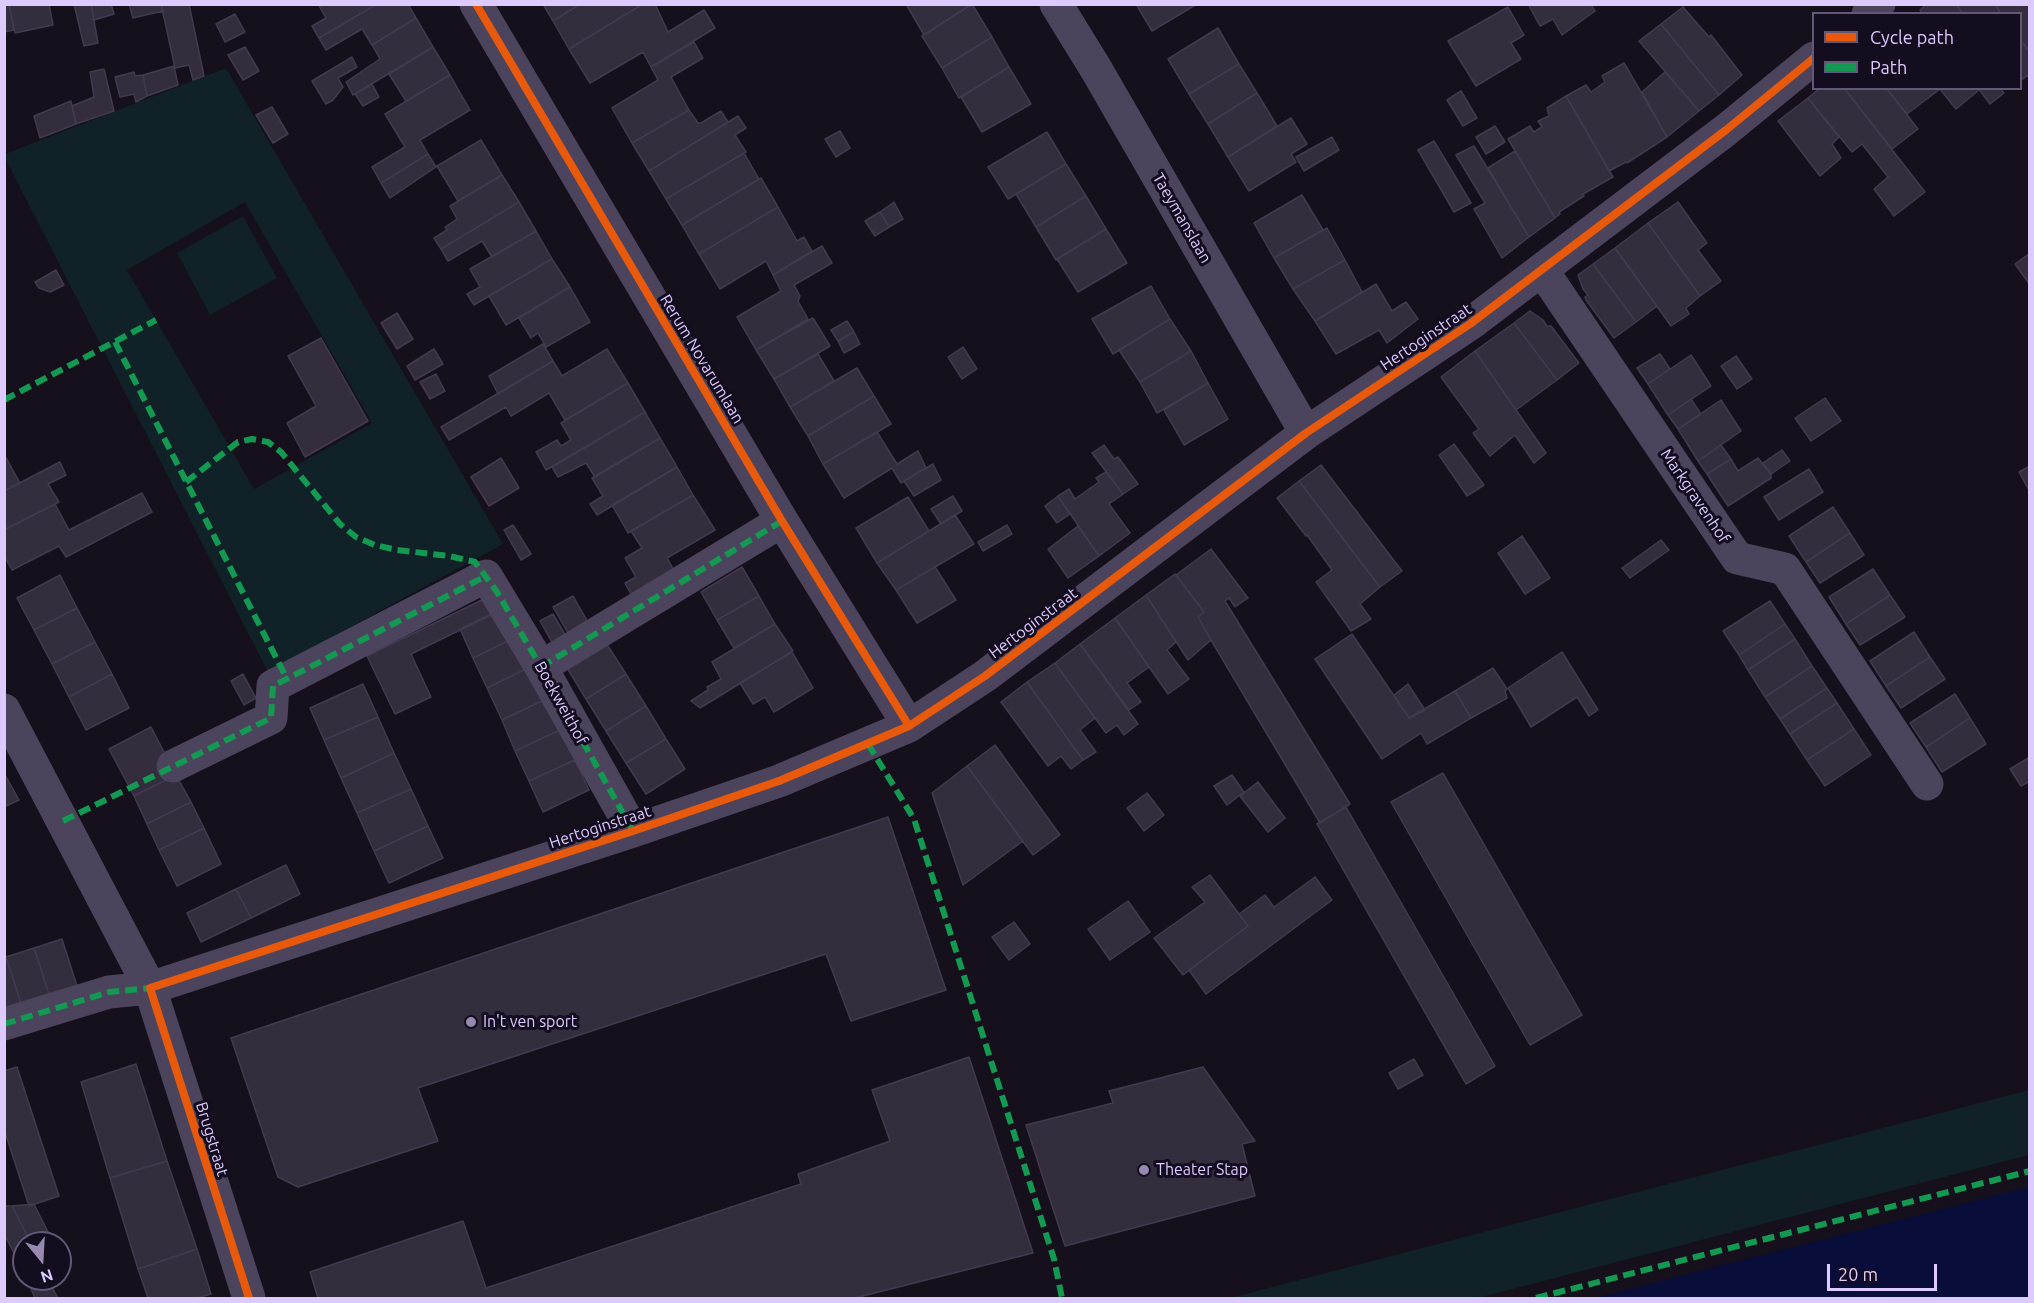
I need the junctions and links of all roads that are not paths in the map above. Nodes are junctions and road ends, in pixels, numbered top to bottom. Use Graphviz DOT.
graph roads {
  1 [pos="476,4"];
  2 [pos="1056,4"];
  3 [pos="1812,60"];
  4 [pos="1542,270"];
  5 [pos="1306,434"];
  6 [pos="782,521"];
  7 [pos="542,670"];
  8 [pos="4,710"];
  9 [pos="909,726"];
  10 [pos="173,766"];
  11 [pos="1927,784"];
  12 [pos="633,831"];
  13 [pos="150,988"];
  14 [pos="4,1024"];
  15 [pos="249,1299"];
  1 -- 6 [label="street, Rerum Novarumlaan"];
  2 -- 5 [label="street, Taeymanslaan"];
  3 -- 4 [label="street, Hertoginstraat"];
  4 -- 5 [label="street, Hertoginstraat"];
  4 -- 11 [label="street, Markgravenhof"];
  5 -- 9 [label="street, Hertoginstraat"];
  6 -- 7 [label="street"];
  6 -- 9 [label="street, Rerum Novarumlaan"];
  7 -- 10 [label="street, Boekweithof"];
  7 -- 12 [label="street, Boekweithof"];
  8 -- 13 [label="street, Brugstraat"];
  9 -- 12 [label="street, Hertoginstraat"];
  12 -- 13 [label="street, Hertoginstraat"];
  13 -- 14 [label="street, Hertoginstraat"];
  13 -- 15 [label="street, Brugstraat"];
}
